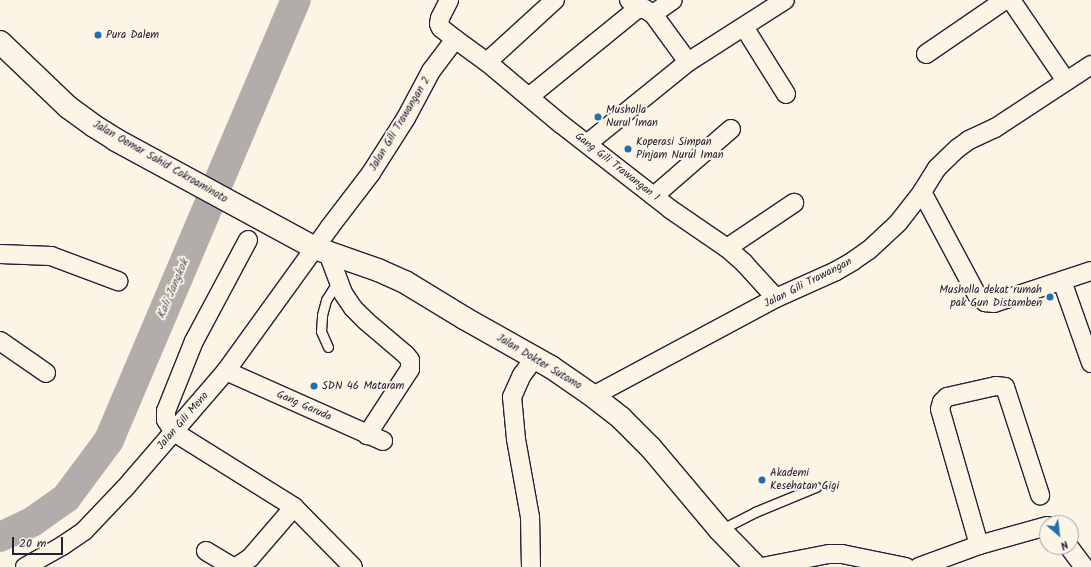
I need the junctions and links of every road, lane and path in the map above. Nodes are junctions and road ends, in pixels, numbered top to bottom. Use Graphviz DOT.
graph roads {
  1 [pos="449,0"];
  2 [pos="555,0"];
  3 [pos="673,0"];
  4 [pos="785,0"];
  5 [pos="1005,0"];
  6 [pos="1011,0"];
  7 [pos="640,8"];
  8 [pos="744,27"];
  9 [pos="455,38"];
  10 [pos="0,42"];
  11 [pos="926,54"];
  12 [pos="487,62"];
  13 [pos="688,62"];
  14 [pos="1091,65"];
  15 [pos="1066,81"];
  16 [pos="786,94"];
  17 [pos="530,96"];
  18 [pos="731,129"];
  19 [pos="588,143"];
  20 [pos="922,192"];
  21 [pos="654,196"];
  22 [pos="794,203"];
  23 [pos="248,240"];
  24 [pos="727,248"];
  25 [pos="322,250"];
  26 [pos="0,254"];
  27 [pos="1091,271"];
  28 [pos="118,281"];
  29 [pos="338,281"];
  30 [pos="1062,281"];
  31 [pos="776,298"];
  32 [pos="0,341"];
  33 [pos="328,348"];
  34 [pos="535,357"];
  35 [pos="1091,363"];
  36 [pos="226,371"];
  37 [pos="46,373"];
  38 [pos="593,396"];
  39 [pos="174,432"];
  40 [pos="816,488"];
  41 [pos="1040,495"];
  42 [pos="294,507"];
  43 [pos="1039,528"];
  44 [pos="720,530"];
  45 [pos="979,545"];
  46 [pos="206,551"];
  47 [pos="1075,555"];
  48 [pos="25,567"];
  49 [pos="233,567"];
  50 [pos="236,567"];
  51 [pos="353,567"];
  52 [pos="531,567"];
  53 [pos="756,567"];
  54 [pos="762,567"];
  55 [pos="906,567"];
  56 [pos="919,567"];
  57 [pos="1084,567"];
  1 -- 9 [label="street"];
  2 -- 12 [label="street"];
  3 -- 7 [label="street"];
  4 -- 8 [label="street"];
  5 -- 11 [label="street"];
  6 -- 15 [label="street"];
  7 -- 13 [label="street"];
  7 -- 17 [label="street"];
  8 -- 13 [label="street"];
  8 -- 16 [label="street"];
  9 -- 12 [label="street, Gang Gili Trawangan 1"];
  9 -- 25 [label="street, Jalan Gili Trawangan 2"];
  10 -- 25 [label="main road, Jalan Oemar Sahid Cokroaminoto"];
  12 -- 17 [label="street, Gang Gili Trawangan 1"];
  13 -- 19 [label="street"];
  14 -- 15 [label="street, Jalan Gili Trawangan"];
  15 -- 20 [label="street, Jalan Gili Trawangan"];
  17 -- 19 [label="street, Gang Gili Trawangan 1"];
  18 -- 21 [label="street"];
  19 -- 21 [label="street, Gang Gili Trawangan 1"];
  20 -- 30 [label="street"];
  20 -- 31 [label="street, Jalan Gili Trawangan"];
  21 -- 24 [label="street, Gang Gili Trawangan 1"];
  22 -- 24 [label="street"];
  23 -- 39 [label="street"];
  24 -- 31 [label="street, Gang Gili Trawangan 1"];
  25 -- 29 [label="street"];
  25 -- 34 [label="main road, Jalan Dokter Sutomo"];
  25 -- 36 [label="street, Jalan Gili Meno"];
  26 -- 28 [label="street"];
  27 -- 30 [label="street"];
  29 -- 33 [label="lane"];
  29 -- 36 [label="street, Gang Garuda"];
  30 -- 35 [label="street"];
  31 -- 38 [label="street, Jalan Gili Trawangan"];
  32 -- 37 [label="street"];
  34 -- 38 [label="main road, Jalan Dokter Sutomo"];
  34 -- 52 [label="street"];
  36 -- 39 [label="street, Jalan Gili Meno"];
  38 -- 44 [label="main road, Jalan Dokter Sutomo"];
  39 -- 42 [label="street"];
  39 -- 48 [label="street, Jalan Gili Meno"];
  40 -- 44 [label="lane"];
  41 -- 45 [label="street"];
  42 -- 50 [label="street"];
  42 -- 51 [label="street"];
  43 -- 45 [label="street"];
  44 -- 53 [label="main road, Jalan Dokter Sutomo"];
  45 -- 56 [label="street"];
  46 -- 49 [label="street"];
  47 -- 57 [label="street"];
  54 -- 55 [label="street"];
}
